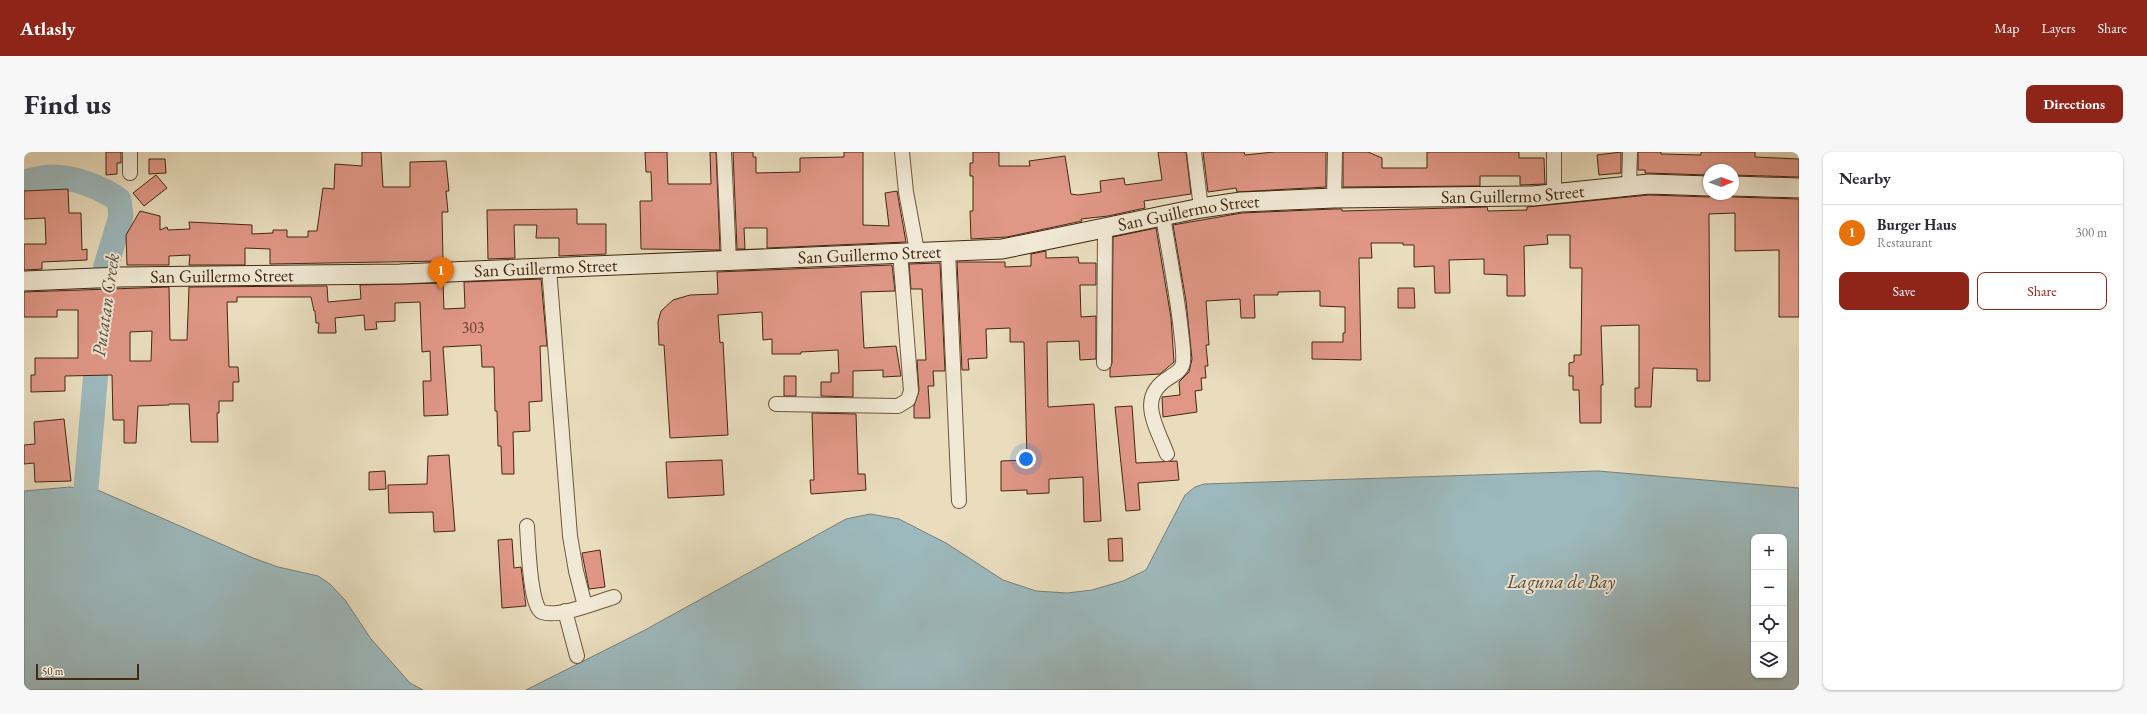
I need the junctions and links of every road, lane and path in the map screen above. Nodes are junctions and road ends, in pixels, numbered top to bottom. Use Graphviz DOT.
graph roads {
  1 [pos="130,152"];
  2 [pos="724,152"];
  3 [pos="902,152"];
  4 [pos="1194,152"];
  5 [pos="1335,152"];
  6 [pos="1554,152"];
  7 [pos="1630,152"];
  8 [pos="130,173"];
  9 [pos="1629,185"];
  10 [pos="1703,186"];
  11 [pos="1739,186"];
  12 [pos="1799,188"];
  13 [pos="1554,195"];
  14 [pos="1334,198"];
  15 [pos="1201,208"];
  16 [pos="1163,216"];
  17 [pos="1105,229"];
  18 [pos="948,251"];
  19 [pos="909,252"];
  20 [pos="729,261"];
  21 [pos="549,268"];
  22 [pos="24,281"];
  23 [pos="1104,363"];
  24 [pos="776,404"];
  25 [pos="1167,454"];
  26 [pos="959,501"];
  27 [pos="527,526"];
  28 [pos="614,597"];
  29 [pos="585,606"];
  30 [pos="565,611"];
  31 [pos="577,656"];
  1 -- 8 [label="street"];
  2 -- 20 [label="street"];
  3 -- 19 [label="street"];
  4 -- 15 [label="street"];
  5 -- 14 [label="street"];
  6 -- 13 [label="street"];
  7 -- 9 [label="street"];
  9 -- 10 [label="main road, San Guillermo Street"];
  9 -- 13 [label="main road, San Guillermo Street"];
  11 -- 12 [label="main road"];
  13 -- 14 [label="main road, San Guillermo Street"];
  14 -- 15 [label="main road, San Guillermo Street"];
  15 -- 16 [label="main road, San Guillermo Street"];
  16 -- 17 [label="main road, San Guillermo Street"];
  16 -- 25 [label="street"];
  17 -- 18 [label="main road, San Guillermo Street"];
  17 -- 23 [label="street"];
  18 -- 19 [label="main road, San Guillermo Street"];
  18 -- 26 [label="street"];
  19 -- 20 [label="main road, San Guillermo Street"];
  19 -- 24 [label="street"];
  20 -- 21 [label="main road, San Guillermo Street"];
  21 -- 22 [label="main road, San Guillermo Street"];
  21 -- 29 [label="street"];
  27 -- 30 [label="street"];
  28 -- 29 [label="street"];
  29 -- 30 [label="street"];
  30 -- 31 [label="street"];
}
